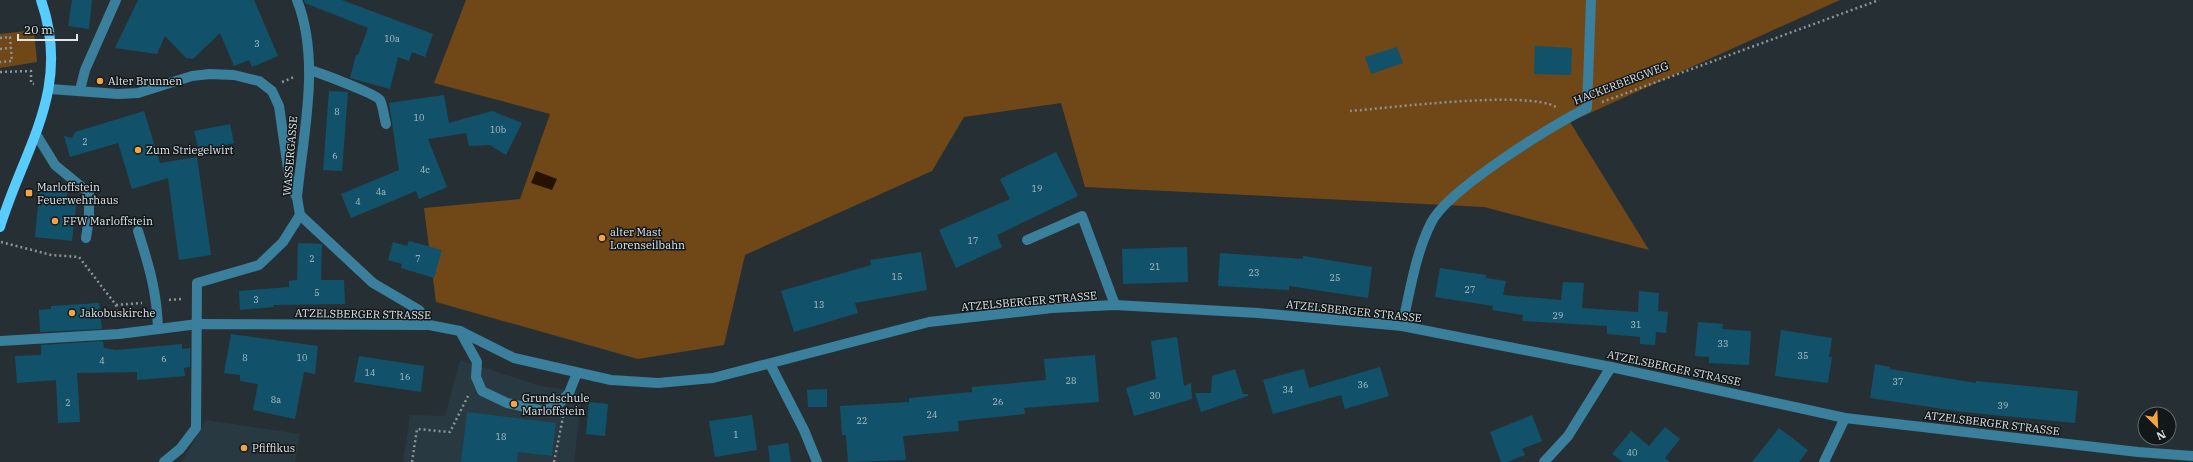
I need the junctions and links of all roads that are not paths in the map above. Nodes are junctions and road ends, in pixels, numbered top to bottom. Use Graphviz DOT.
graph roads {
  1 [pos="41,0"];
  2 [pos="116,0"];
  3 [pos="297,0"];
  4 [pos="1591,0"];
  5 [pos="309,70"];
  6 [pos="50,89"];
  7 [pos="80,90"];
  8 [pos="386,124"];
  9 [pos="36,134"];
  10 [pos="297,197"];
  11 [pos="300,215"];
  12 [pos="0,227"];
  13 [pos="138,231"];
  14 [pos="86,238"];
  15 [pos="1027,240"];
  16 [pos="1115,305"];
  17 [pos="198,324"];
  18 [pos="429,325"];
  19 [pos="1402,326"];
  20 [pos="158,329"];
  21 [pos="460,331"];
  22 [pos="0,341"];
  23 [pos="770,364"];
  24 [pos="1611,367"];
  25 [pos="577,373"];
  26 [pos="1845,418"];
  27 [pos="2193,456"];
  28 [pos="164,462"];
  29 [pos="816,462"];
  30 [pos="1544,462"];
  31 [pos="1824,462"];
  1 -- 6 [label="main road"];
  2 -- 7 [label="street"];
  3 -- 5 [label="street, WASSERGASSE"];
  4 -- 19 [label="street, HACKERBERGWEG"];
  5 -- 8 [label="street"];
  5 -- 10 [label="street, WASSERGASSE"];
  6 -- 7 [label="street"];
  6 -- 9 [label="main road"];
  7 -- 10 [label="street"];
  9 -- 12 [label="main road"];
  9 -- 14 [label="street"];
  10 -- 11 [label="street, WASSERGASSE"];
  11 -- 17 [label="street"];
  11 -- 18 [label="street"];
  13 -- 20 [label="street"];
  15 -- 16 [label="street"];
  16 -- 19 [label="street, ATZELSBERGER STRASSE"];
  16 -- 23 [label="street, ATZELSBERGER STRASSE"];
  17 -- 18 [label="street, ATZELSBERGER STRASSE"];
  17 -- 20 [label="street, ATZELSBERGER STRASSE"];
  17 -- 28 [label="street"];
  18 -- 21 [label="street, ATZELSBERGER STRASSE"];
  19 -- 24 [label="street, ATZELSBERGER STRASSE"];
  20 -- 22 [label="street, ATZELSBERGER STRASSE"];
  21 -- 25 [label="street, ATZELSBERGER STRASSE"];
  21 -- 25 [label="street"];
  23 -- 25 [label="street, ATZELSBERGER STRASSE"];
  23 -- 29 [label="street"];
  24 -- 26 [label="street, ATZELSBERGER STRASSE"];
  24 -- 30 [label="street"];
  26 -- 27 [label="street, ATZELSBERGER STRASSE"];
  26 -- 31 [label="street"];
}
